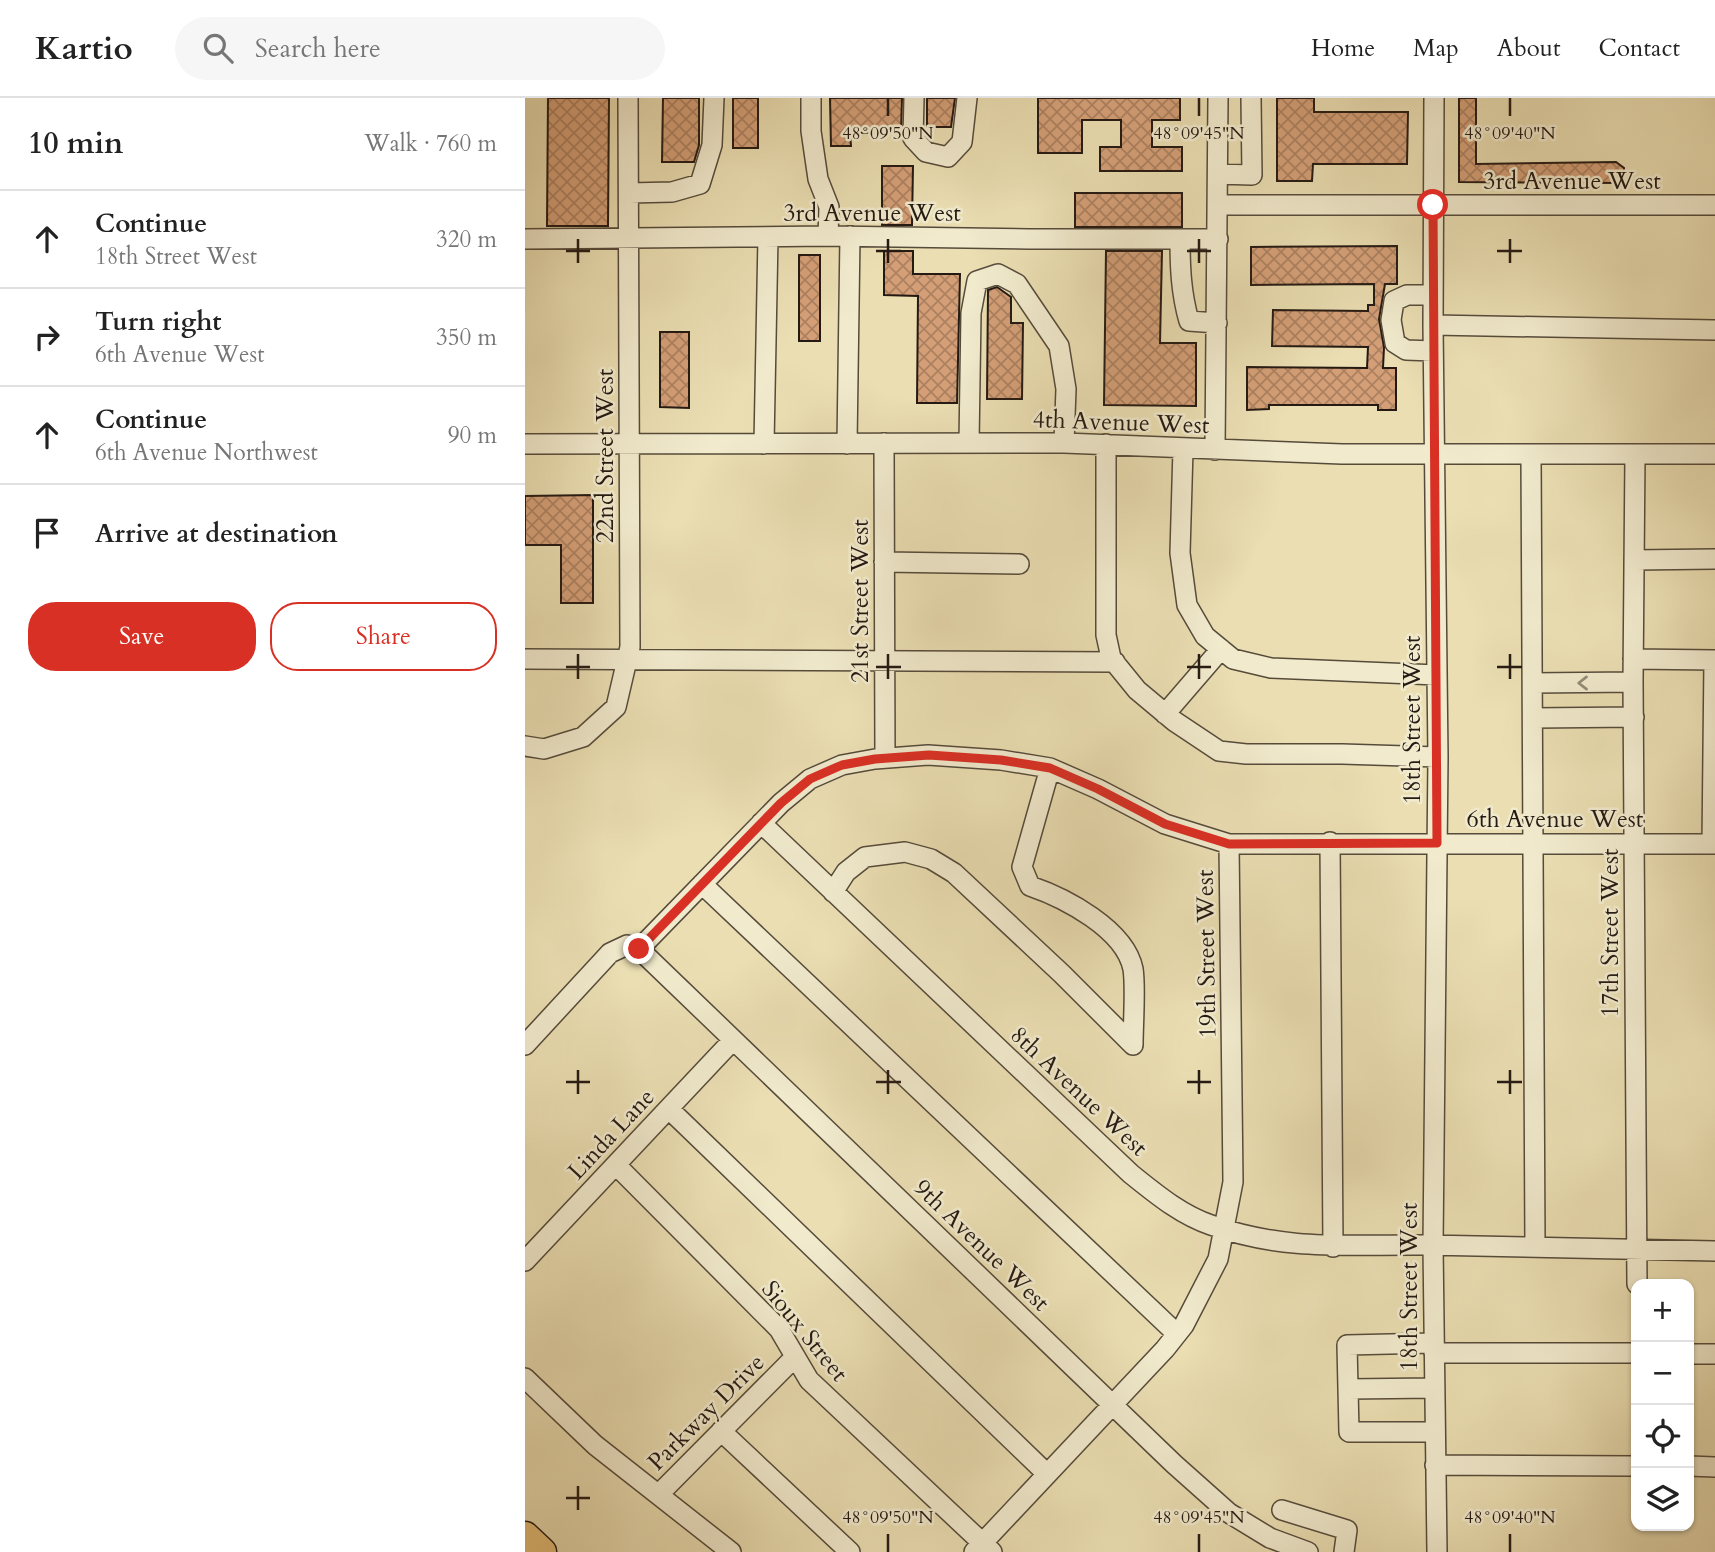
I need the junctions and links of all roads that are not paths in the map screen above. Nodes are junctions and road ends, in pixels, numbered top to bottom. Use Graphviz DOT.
graph roads {
  1 [pos="628,98"];
  2 [pos="714,98"];
  3 [pos="811,98"];
  4 [pos="914,98"];
  5 [pos="967,98"];
  6 [pos="1218,98"];
  7 [pos="1251,98"];
  8 [pos="1434,98"];
  9 [pos="1218,174"];
  10 [pos="629,193"];
  11 [pos="1219,205"];
  12 [pos="1433,205"];
  13 [pos="1715,205"];
  14 [pos="828,236"];
  15 [pos="850,236"];
  16 [pos="768,237"];
  17 [pos="525,239"];
  18 [pos="629,239"];
  19 [pos="1180,239"];
  20 [pos="1218,239"];
  21 [pos="1433,295"];
  22 [pos="1217,323"];
  23 [pos="1433,325"];
  24 [pos="1715,330"];
  25 [pos="1433,351"];
  26 [pos="884,443"];
  27 [pos="969,443"];
  28 [pos="1065,443"];
  29 [pos="525,444"];
  30 [pos="764,444"];
  31 [pos="847,444"];
  32 [pos="1106,444"];
  33 [pos="629,446"];
  34 [pos="1183,449"];
  35 [pos="1215,450"];
  36 [pos="1434,454"];
  37 [pos="1715,454"];
  38 [pos="1531,455"];
  39 [pos="1635,455"];
  40 [pos="1715,559"];
  41 [pos="1634,560"];
  42 [pos="884,562"];
  43 [pos="1019,564"];
  44 [pos="1221,649"];
  45 [pos="525,659"];
  46 [pos="1633,659"];
  47 [pos="627,660"];
  48 [pos="885,660"];
  49 [pos="1714,660"];
  50 [pos="1115,662"];
  51 [pos="1437,675"];
  52 [pos="1633,682"];
  53 [pos="1533,683"];
  54 [pos="1165,714"];
  55 [pos="1634,717"];
  56 [pos="1534,718"];
  57 [pos="525,746"];
  58 [pos="1438,757"];
  59 [pos="885,758"];
  60 [pos="1050,768"];
  61 [pos="761,823"];
  62 [pos="1330,842"];
  63 [pos="1437,843"];
  64 [pos="1535,843"];
  65 [pos="1229,844"];
  66 [pos="1634,844"];
  67 [pos="1714,844"];
  68 [pos="702,884"];
  69 [pos="833,891"];
  70 [pos="639,949"];
  71 [pos="733,1040"];
  72 [pos="525,1045"];
  73 [pos="669,1109"];
  74 [pos="616,1165"];
  75 [pos="1224,1229"];
  76 [pos="1433,1245"];
  77 [pos="1333,1247"];
  78 [pos="1535,1248"];
  79 [pos="1636,1249"];
  80 [pos="1715,1251"];
  81 [pos="525,1261"];
  82 [pos="1637,1279"];
  83 [pos="1177,1334"];
  84 [pos="1434,1348"];
  85 [pos="1631,1353"];
  86 [pos="1694,1354"];
  87 [pos="1715,1354"];
  88 [pos="795,1357"];
  89 [pos="525,1378"];
  90 [pos="1434,1388"];
  91 [pos="1348,1390"];
  92 [pos="1112,1405"];
  93 [pos="721,1431"];
  94 [pos="1435,1432"];
  95 [pos="1436,1465"];
  96 [pos="1631,1466"];
  97 [pos="1694,1466"];
  98 [pos="1715,1466"];
  99 [pos="1047,1475"];
  100 [pos="659,1494"];
  101 [pos="1282,1510"];
  102 [pos="525,1536"];
  103 [pos="983,1549"];
  104 [pos="1300,1551"];
  105 [pos="542,1552"];
  106 [pos="731,1552"];
  107 [pos="850,1552"];
  108 [pos="1344,1552"];
  109 [pos="1437,1552"];
  1 -- 10 [label="street, 22nd Street West"];
  2 -- 10 [label="street"];
  3 -- 14 [label="street"];
  4 -- 5 [label="street"];
  6 -- 9 [label="street"];
  7 -- 9 [label="street"];
  8 -- 12 [label="street, 18th Street West"];
  9 -- 11 [label="street"];
  10 -- 18 [label="street, 22nd Street West"];
  11 -- 12 [label="street, 3rd Avenue West"];
  11 -- 20 [label="street"];
  12 -- 13 [label="street, 3rd Avenue West"];
  12 -- 21 [label="street, 18th Street West"];
  14 -- 15 [label="street, 3rd Avenue West"];
  14 -- 16 [label="street, 3rd Avenue West"];
  15 -- 19 [label="street, 3rd Avenue West"];
  15 -- 31 [label="street"];
  16 -- 18 [label="street, 3rd Avenue West"];
  16 -- 30 [label="street"];
  17 -- 18 [label="street, 3rd Avenue West"];
  18 -- 33 [label="street, 22nd Street West"];
  19 -- 20 [label="street, 3rd Avenue West"];
  19 -- 22 [label="street"];
  20 -- 22 [label="street"];
  21 -- 23 [label="street, 18th Street West"];
  21 -- 25 [label="street"];
  22 -- 35 [label="street"];
  23 -- 24 [label="street"];
  23 -- 25 [label="street, 18th Street West"];
  25 -- 36 [label="street, 18th Street West"];
  26 -- 27 [label="street, 4th Avenue West"];
  26 -- 31 [label="street, 4th Avenue West"];
  26 -- 42 [label="street, 21st Street West"];
  27 -- 28 [label="street, 4th Avenue West"];
  27 -- 28 [label="street"];
  28 -- 32 [label="street, 4th Avenue West"];
  29 -- 33 [label="street, 4th Avenue West"];
  30 -- 31 [label="street, 4th Avenue West"];
  30 -- 33 [label="street, 4th Avenue West"];
  32 -- 34 [label="street, 4th Avenue West"];
  32 -- 50 [label="street"];
  33 -- 47 [label="street, 22nd Street West"];
  34 -- 35 [label="street, 4th Avenue West"];
  34 -- 44 [label="street"];
  35 -- 36 [label="street, 4th Avenue West"];
  36 -- 38 [label="street, 4th Avenue West"];
  36 -- 51 [label="street, 18th Street West"];
  37 -- 39 [label="street, 4th Avenue West"];
  38 -- 39 [label="street, 4th Avenue West"];
  38 -- 53 [label="street"];
  39 -- 41 [label="street, 17th Street West"];
  40 -- 41 [label="street"];
  41 -- 46 [label="street, 17th Street West"];
  42 -- 43 [label="street"];
  42 -- 48 [label="street, 21st Street West"];
  44 -- 51 [label="street"];
  44 -- 54 [label="street"];
  45 -- 47 [label="street"];
  46 -- 49 [label="street"];
  46 -- 52 [label="street, 17th Street West"];
  47 -- 48 [label="street"];
  47 -- 57 [label="street, 22nd Street West"];
  48 -- 50 [label="street"];
  48 -- 59 [label="street, 21st Street West"];
  49 -- 67 [label="street"];
  50 -- 54 [label="street"];
  51 -- 58 [label="street, 18th Street West"];
  52 -- 53 [label="street, one-way"];
  52 -- 55 [label="street, 17th Street West"];
  53 -- 56 [label="street"];
  54 -- 58 [label="street"];
  55 -- 56 [label="street"];
  55 -- 66 [label="street, 17th Street West"];
  56 -- 64 [label="street"];
  58 -- 63 [label="street, 18th Street West"];
  59 -- 60 [label="street, 6th Avenue West"];
  59 -- 61 [label="street, 6th Avenue West"];
  60 -- 65 [label="street, 6th Avenue West"];
  60 -- 69 [label="street"];
  61 -- 68 [label="street, 6th Avenue West"];
  61 -- 69 [label="street, 8th Avenue West"];
  62 -- 63 [label="street, 6th Avenue West"];
  62 -- 65 [label="street, 6th Avenue West"];
  62 -- 77 [label="street"];
  63 -- 64 [label="street, 6th Avenue West"];
  63 -- 76 [label="street, 18th Street West"];
  64 -- 66 [label="street, 6th Avenue West"];
  64 -- 78 [label="street"];
  65 -- 75 [label="street, 19th Street West"];
  66 -- 67 [label="street, 6th Avenue West"];
  66 -- 79 [label="street, 17th Street West"];
  68 -- 70 [label="street, 6th Avenue West"];
  68 -- 83 [label="street"];
  69 -- 75 [label="street, 8th Avenue West"];
  70 -- 71 [label="street, 9th Avenue West"];
  70 -- 72 [label="street"];
  71 -- 73 [label="street, Linda Lane"];
  71 -- 92 [label="street, 9th Avenue West"];
  73 -- 74 [label="street, Linda Lane"];
  73 -- 99 [label="street"];
  74 -- 81 [label="street, Linda Lane"];
  74 -- 88 [label="street, Sioux Street"];
  75 -- 77 [label="street, 8th Avenue West"];
  75 -- 83 [label="street, 19th Street West"];
  76 -- 77 [label="street, 8th Avenue West"];
  76 -- 78 [label="street, 8th Avenue West"];
  76 -- 84 [label="street, 18th Street West"];
  78 -- 79 [label="street, 8th Avenue West"];
  79 -- 80 [label="street, 8th Avenue West"];
  79 -- 82 [label="street, 17th Street West"];
  83 -- 92 [label="street, 19th Street West"];
  84 -- 85 [label="street"];
  84 -- 90 [label="street, 18th Street West"];
  84 -- 91 [label="street"];
  86 -- 87 [label="street"];
  88 -- 93 [label="street, Parkway Drive"];
  88 -- 103 [label="street, Sioux Street"];
  89 -- 100 [label="street, Parkway Drive"];
  90 -- 91 [label="street"];
  90 -- 94 [label="street, 18th Street West"];
  91 -- 94 [label="street"];
  92 -- 99 [label="street, 19th Street West"];
  92 -- 104 [label="street, 9th Avenue West"];
  93 -- 100 [label="street, Parkway Drive"];
  93 -- 107 [label="street"];
  94 -- 95 [label="street, 18th Street West"];
  95 -- 96 [label="street"];
  95 -- 109 [label="street, 18th Street West"];
  97 -- 98 [label="street"];
  99 -- 103 [label="street, 19th Street West"];
  100 -- 106 [label="street"];
  101 -- 108 [label="street"];
  102 -- 105 [label="highway"];
}
